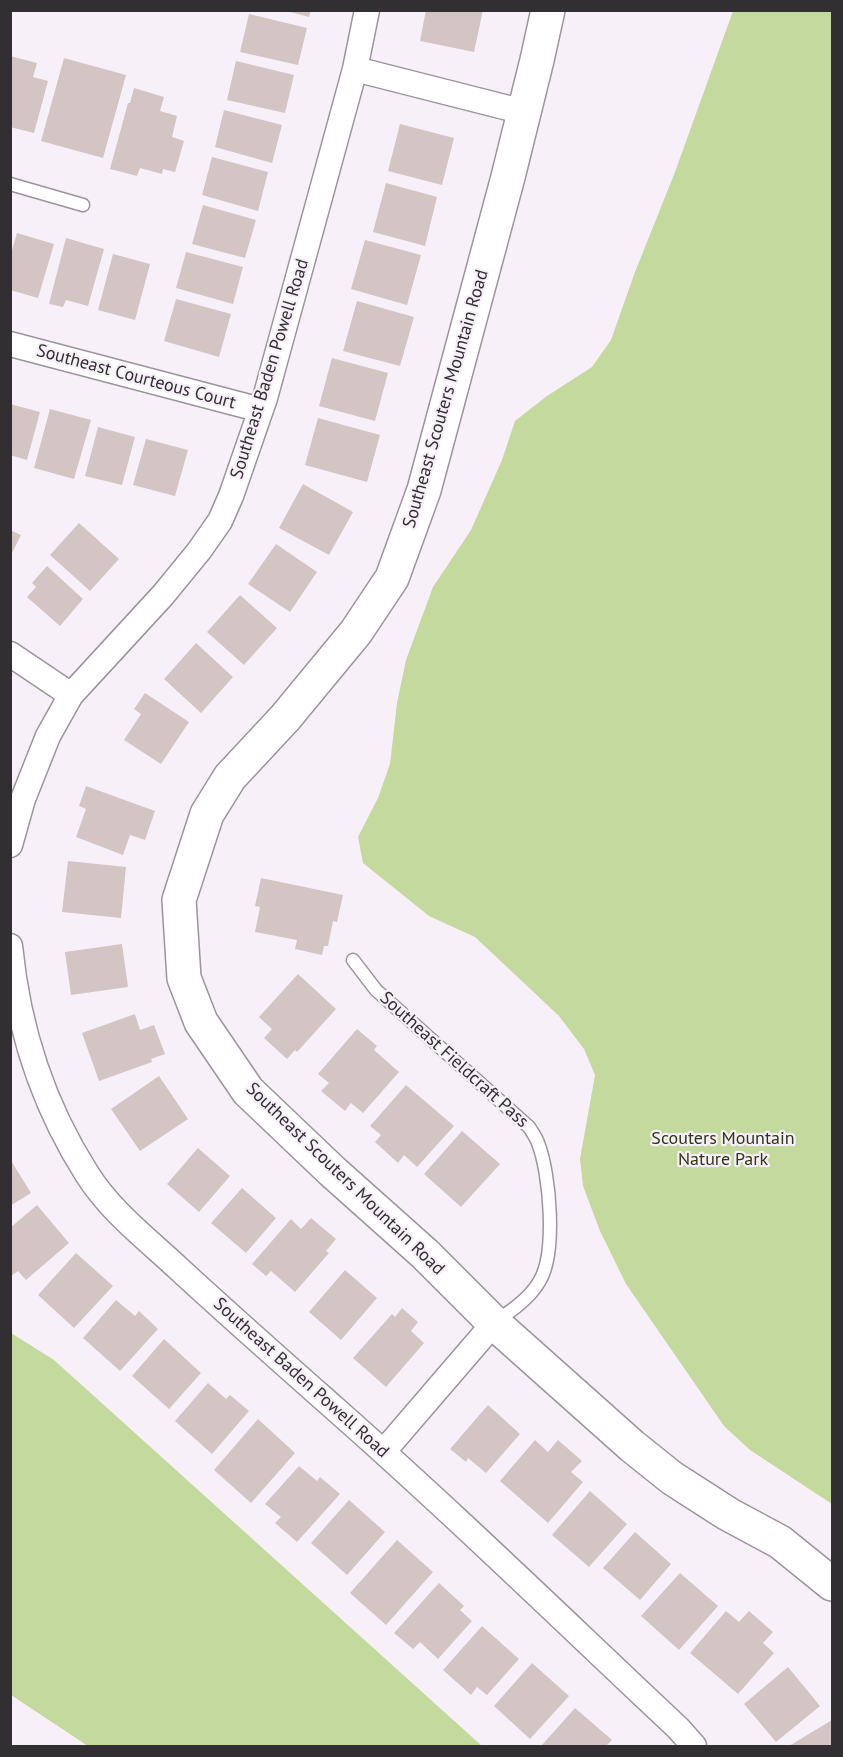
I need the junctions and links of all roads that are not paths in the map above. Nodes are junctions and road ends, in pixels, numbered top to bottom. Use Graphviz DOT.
graph roads {
  1 [pos="367,10"];
  2 [pos="548,10"];
  3 [pos="355,69"];
  4 [pos="524,112"];
  5 [pos="10,184"];
  6 [pos="82,205"];
  7 [pos="10,344"];
  8 [pos="261,410"];
  9 [pos="10,654"];
  10 [pos="71,695"];
  11 [pos="10,845"];
  12 [pos="10,946"];
  13 [pos="353,960"];
  14 [pos="494,1323"];
  15 [pos="384,1451"];
  16 [pos="832,1584"];
  17 [pos="694,1746"];
  1 -- 3 [label="street, Southeast Baden Powell Road"];
  2 -- 4 [label="street, Southeast Scouters Mountain Road"];
  3 -- 4 [label="street"];
  3 -- 8 [label="street, Southeast Baden Powell Road"];
  4 -- 14 [label="street, Southeast Scouters Mountain Road"];
  5 -- 6 [label="lane"];
  7 -- 8 [label="street, Southeast Courteous Court"];
  8 -- 10 [label="street, Southeast Baden Powell Road"];
  9 -- 10 [label="street"];
  10 -- 11 [label="street, Southeast Baden Powell Road"];
  12 -- 15 [label="street, Southeast Baden Powell Road"];
  13 -- 14 [label="lane, Southeast Fieldcraft Pass"];
  14 -- 15 [label="street"];
  14 -- 16 [label="street, Southeast Scouters Mountain Road"];
  15 -- 17 [label="street, Southeast Baden Powell Road"];
}
